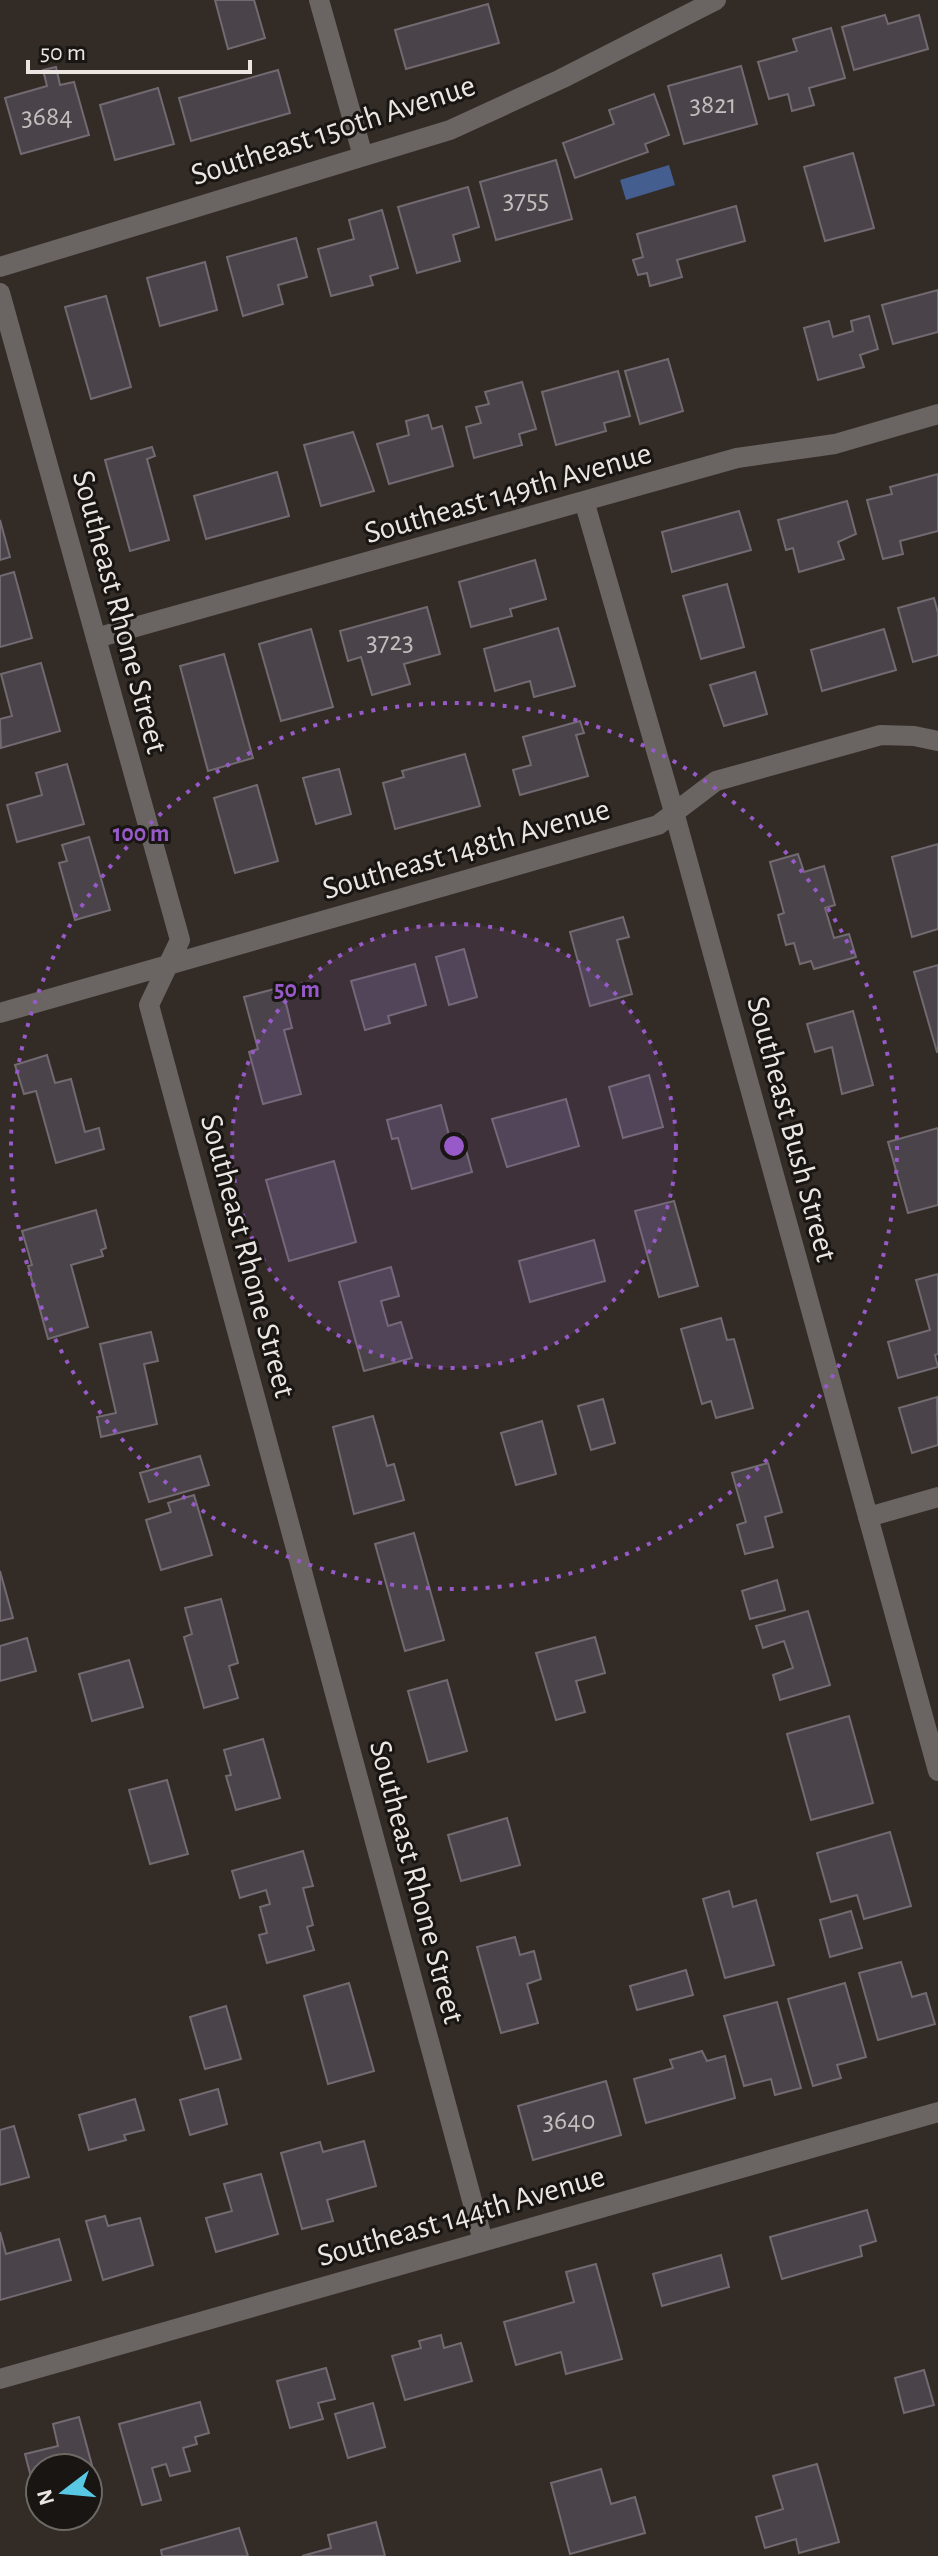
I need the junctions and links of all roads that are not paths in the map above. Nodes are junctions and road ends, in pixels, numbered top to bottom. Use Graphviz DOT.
graph roads {
  1 [pos="319,0"];
  2 [pos="716,0"];
  3 [pos="363,156"];
  4 [pos="0,267"];
  5 [pos="0,293"];
  6 [pos="938,414"];
  7 [pos="585,504"];
  8 [pos="96,638"];
  9 [pos="938,741"];
  10 [pos="674,812"];
  11 [pos="167,966"];
  12 [pos="0,1013"];
  13 [pos="938,1497"];
  14 [pos="868,1517"];
  15 [pos="938,1771"];
  16 [pos="938,2112"];
  17 [pos="483,2241"];
  18 [pos="0,2379"];
  1 -- 3 [label="street"];
  2 -- 3 [label="street, Southeast 150th Avenue"];
  3 -- 4 [label="street, Southeast 150th Avenue"];
  5 -- 8 [label="street, Southeast Rhone Street"];
  6 -- 7 [label="street, Southeast 149th Avenue"];
  7 -- 8 [label="street, Southeast 149th Avenue"];
  7 -- 10 [label="street, Southeast Bush Street"];
  8 -- 11 [label="street, Southeast Rhone Street"];
  9 -- 10 [label="street, Southeast 148th Avenue"];
  10 -- 11 [label="street, Southeast 148th Avenue"];
  10 -- 14 [label="street, Southeast Bush Street"];
  11 -- 12 [label="street, Southeast 148th Avenue"];
  11 -- 17 [label="street, Southeast Rhone Street"];
  13 -- 14 [label="street"];
  14 -- 15 [label="street, Southeast Bush Street"];
  16 -- 17 [label="street, Southeast 144th Avenue"];
  17 -- 18 [label="street, Southeast 144th Avenue"];
}
